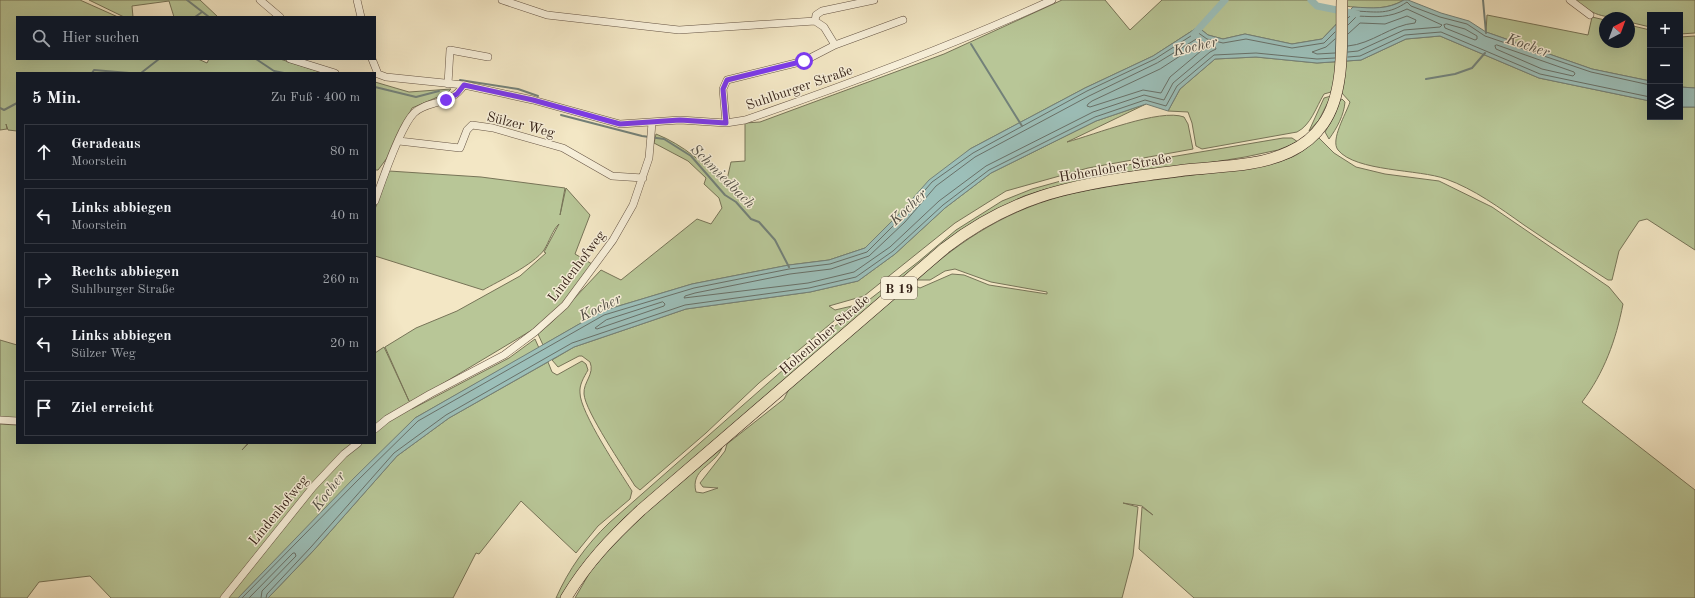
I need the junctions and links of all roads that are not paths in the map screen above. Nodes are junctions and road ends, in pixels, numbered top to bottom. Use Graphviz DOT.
graph roads {
  1 [pos="260,0"];
  2 [pos="357,0"];
  3 [pos="502,0"];
  4 [pos="874,0"];
  5 [pos="1052,0"];
  6 [pos="1342,0"];
  7 [pos="1570,0"];
  8 [pos="1590,15"];
  9 [pos="279,16"];
  10 [pos="361,16"];
  11 [pos="903,20"];
  12 [pos="815,21"];
  13 [pos="835,45"];
  14 [pos="488,56"];
  15 [pos="296,60"];
  16 [pos="372,60"];
  17 [pos="307,62"];
  18 [pos="332,72"];
  19 [pos="375,72"];
  20 [pos="376,74"];
  21 [pos="448,84"];
  22 [pos="464,85"];
  23 [pos="652,122"];
  24 [pos="726,123"];
  25 [pos="399,141"];
  26 [pos="643,178"];
  27 [pos="376,198"];
  28 [pos="0,420"];
  29 [pos="16,421"];
  30 [pos="376,428"];
  31 [pos="357,444"];
  32 [pos="224,598"];
  33 [pos="566,598"];
  1 -- 9 [label="street"];
  2 -- 10 [label="street"];
  3 -- 12 [label="street"];
  4 -- 12 [label="street"];
  5 -- 24 [label="street, Suhlburger Straße"];
  6 -- 33 [label="main road, Hohenloher Straße / B 19"];
  7 -- 8 [label="street"];
  11 -- 13 [label="street"];
  12 -- 13 [label="street"];
  13 -- 24 [label="street"];
  14 -- 21 [label="street"];
  15 -- 17 [label="street"];
  16 -- 19 [label="street, Suhlburger Straße"];
  17 -- 18 [label="street"];
  20 -- 21 [label="street, Suhlburger Straße"];
  21 -- 22 [label="street, Suhlburger Straße"];
  22 -- 23 [label="street, Suhlburger Straße"];
  22 -- 25 [label="street"];
  23 -- 24 [label="street, Suhlburger Straße"];
  23 -- 26 [label="street, Lindenhofweg"];
  25 -- 26 [label="street, Sülzer Weg"];
  25 -- 27 [label="street"];
  26 -- 30 [label="street, Lindenhofweg"];
  28 -- 29 [label="street"];
  31 -- 32 [label="street, Lindenhofweg"];
}
